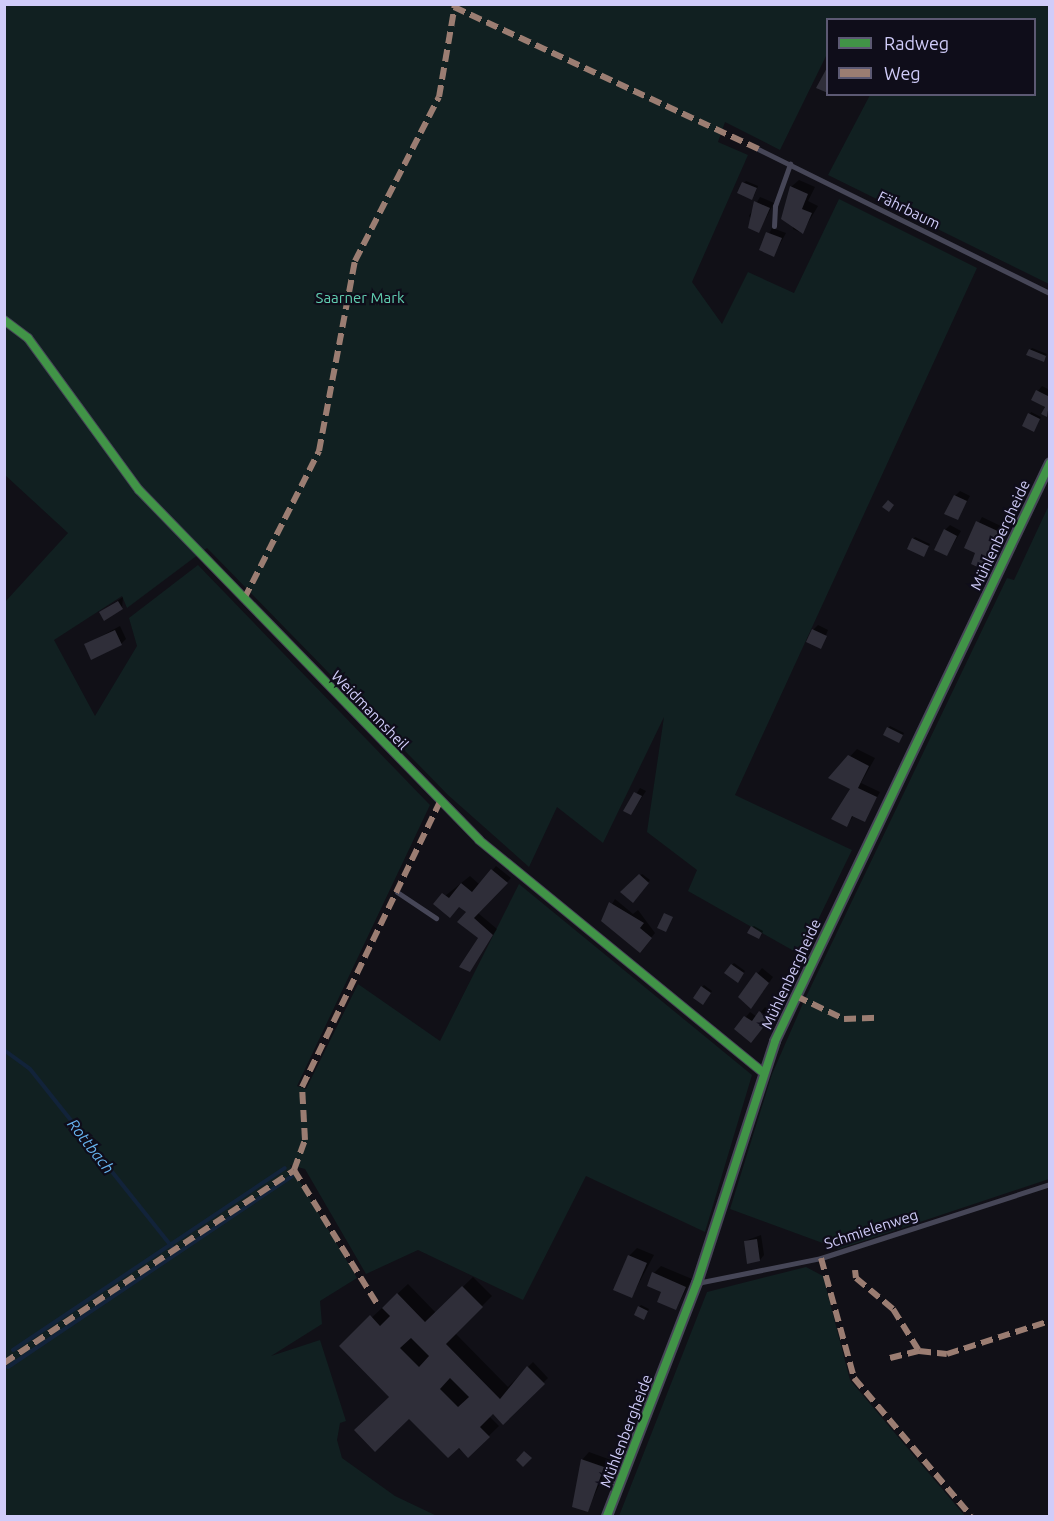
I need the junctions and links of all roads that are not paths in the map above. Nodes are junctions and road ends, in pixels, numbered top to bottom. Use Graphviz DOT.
graph roads {
  1 [pos="758,149"];
  2 [pos="790,164"];
  3 [pos="774,226"];
  4 [pos="1050,293"];
  5 [pos="4,320"];
  6 [pos="1050,463"];
  7 [pos="397,892"];
  8 [pos="436,918"];
  9 [pos="764,1072"];
  10 [pos="1050,1184"];
  11 [pos="697,1283"];
  12 [pos="607,1516"];
  1 -- 2 [label="lane, Fährbaum"];
  2 -- 3 [label="lane"];
  2 -- 4 [label="lane, Fährbaum"];
  5 -- 9 [label="street, Weidmannsheil"];
  6 -- 9 [label="street, Mühlenbergheide"];
  7 -- 8 [label="lane"];
  9 -- 11 [label="street, Mühlenbergheide"];
  10 -- 11 [label="lane, Schmielenweg"];
  11 -- 12 [label="street, Mühlenbergheide"];
}
